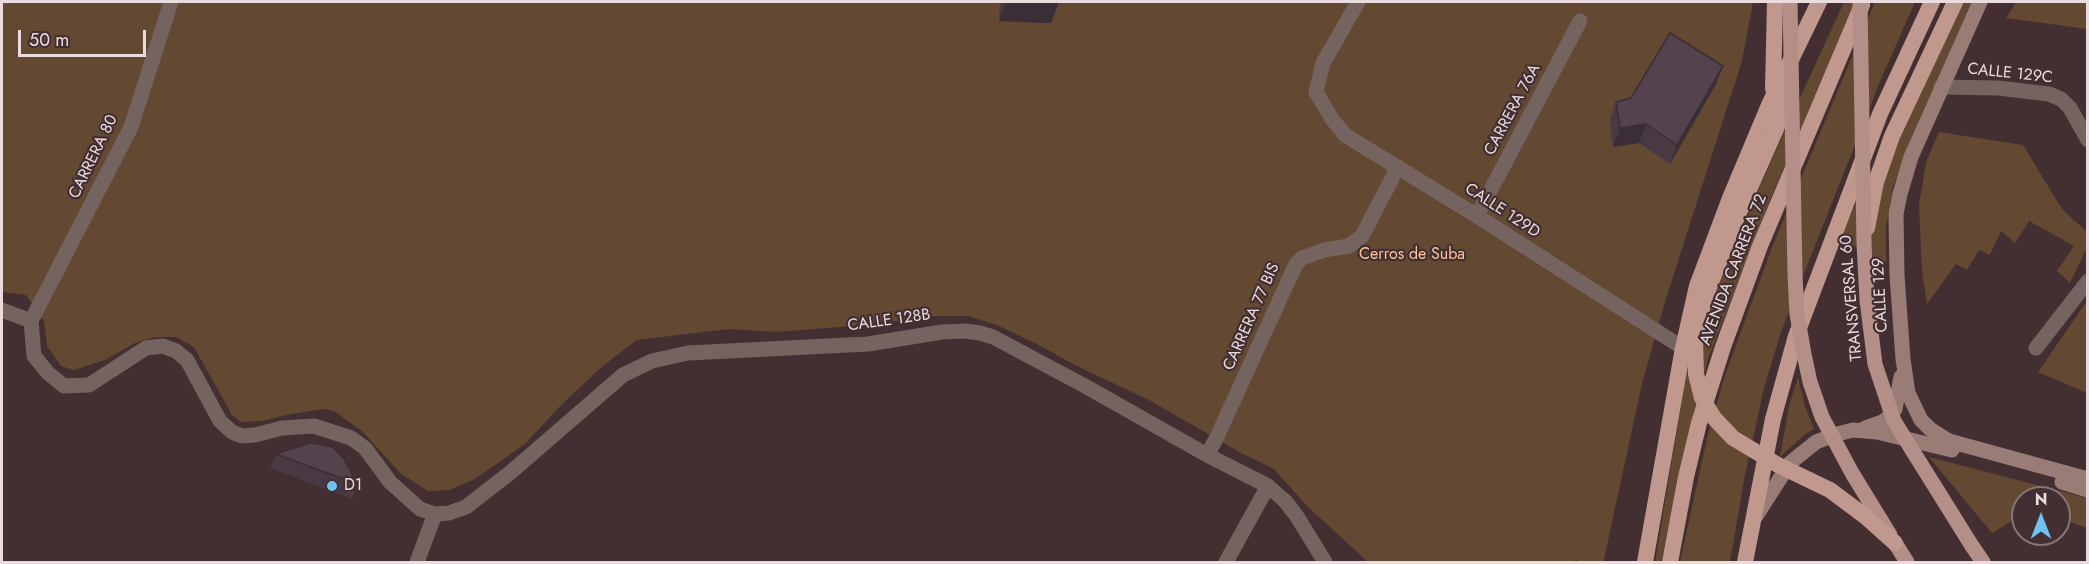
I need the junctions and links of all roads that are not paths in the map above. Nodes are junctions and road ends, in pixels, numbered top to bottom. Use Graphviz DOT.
graph roads {
  1 [pos="171,2"];
  2 [pos="1358,2"];
  3 [pos="1775,2"];
  4 [pos="1790,2"];
  5 [pos="1821,2"];
  6 [pos="1862,2"];
  7 [pos="1932,2"];
  8 [pos="1955,2"];
  9 [pos="1980,2"];
  10 [pos="1580,21"];
  11 [pos="1941,87"];
  12 [pos="1769,105"];
  13 [pos="2088,140"];
  14 [pos="1398,167"];
  15 [pos="1477,216"];
  16 [pos="1864,244"];
  17 [pos="2088,280"];
  18 [pos="2,310"];
  19 [pos="31,321"];
  20 [pos="1683,348"];
  21 [pos="2036,348"];
  22 [pos="1903,359"];
  23 [pos="1859,430"];
  24 [pos="1207,455"];
  25 [pos="2088,479"];
  26 [pos="1268,486"];
  27 [pos="2088,490"];
  28 [pos="435,514"];
  29 [pos="1754,518"];
  30 [pos="1895,543"];
  31 [pos="417,562"];
  32 [pos="1226,562"];
  33 [pos="1325,562"];
  34 [pos="1645,562"];
  35 [pos="1670,562"];
  36 [pos="1745,562"];
  37 [pos="1907,562"];
  38 [pos="1983,562"];
  1 -- 19 [label="street, CARRERA 80"];
  2 -- 14 [label="street, CALLE 129D"];
  3 -- 12 [label="highway"];
  4 -- 30 [label="main road, bridge"];
  5 -- 12 [label="highway, AVENIDA CARRERA 72"];
  5 -- 30 [label="highway, bridge"];
  6 -- 16 [label="main road, TRANSVERSAL 60, bridge"];
  6 -- 35 [label="highway, AVENIDA CARRERA 72"];
  7 -- 29 [label="highway"];
  8 -- 16 [label="highway, bridge"];
  9 -- 11 [label="main road, CALLE 129"];
  10 -- 15 [label="street, CARRERA 76A"];
  11 -- 13 [label="street, CALLE 129C"];
  11 -- 22 [label="main road, CALLE 129"];
  12 -- 20 [label="highway, AVENIDA CARRERA 72"];
  14 -- 15 [label="street, CALLE 129D"];
  14 -- 24 [label="street, CARRERA 77 BIS"];
  15 -- 20 [label="street, CALLE 129D"];
  16 -- 38 [label="main road, TRANSVERSAL 60, bridge"];
  17 -- 21 [label="street"];
  18 -- 19 [label="street"];
  19 -- 28 [label="street"];
  20 -- 34 [label="highway, AVENIDA CARRERA 72"];
  22 -- 23 [label="main road"];
  22 -- 25 [label="main road, CALLE 129"];
  23 -- 27 [label="main road"];
  23 -- 29 [label="main road"];
  24 -- 26 [label="street, CALLE 128B"];
  24 -- 28 [label="street, CALLE 128B"];
  26 -- 32 [label="street"];
  26 -- 33 [label="street, CALLE 128B"];
  28 -- 31 [label="street"];
  29 -- 36 [label="highway"];
  30 -- 37 [label="main road"];
}
